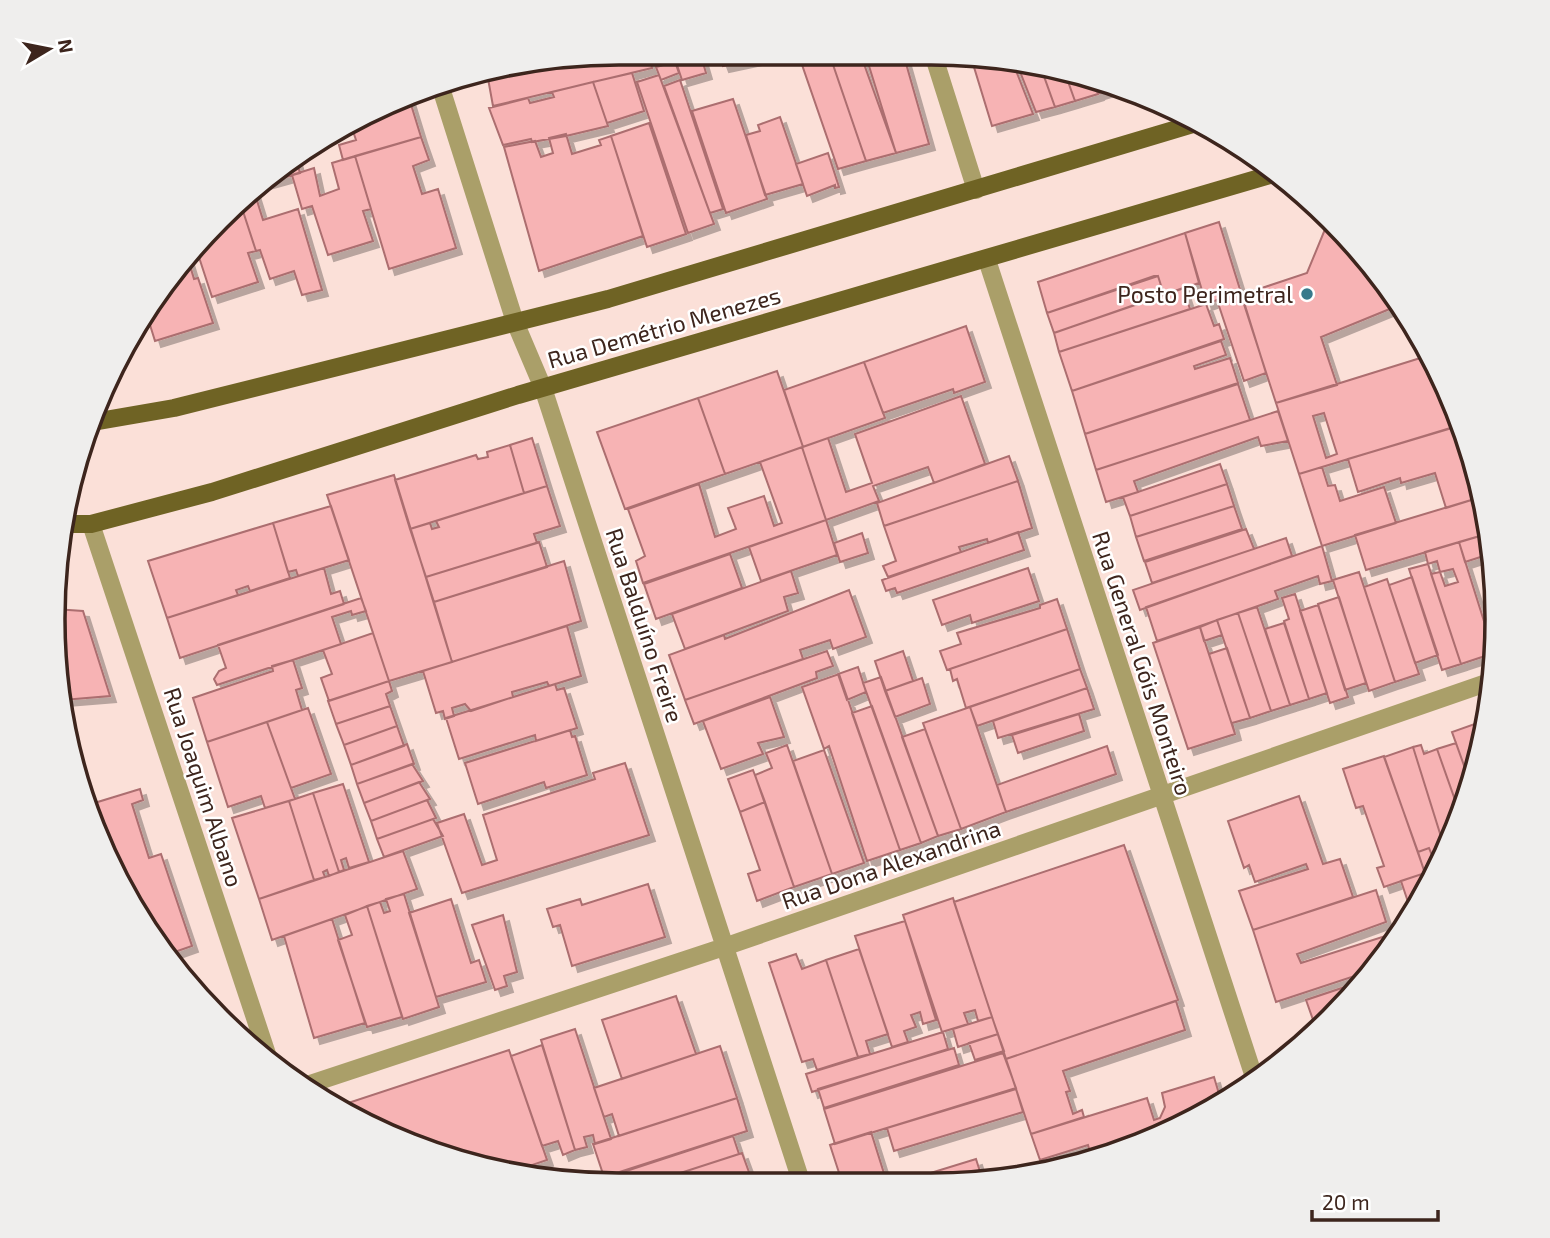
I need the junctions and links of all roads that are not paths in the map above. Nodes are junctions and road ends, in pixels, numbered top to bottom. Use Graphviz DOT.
graph roads {
  1 [pos="937,65"];
  2 [pos="443,94"];
  3 [pos="1185,127"];
  4 [pos="1265,177"];
  5 [pos="976,190"];
  6 [pos="986,260"];
  7 [pos="515,322"];
  8 [pos="543,388"];
  9 [pos="102,420"];
  10 [pos="73,524"];
  11 [pos="90,524"];
  12 [pos="1482,685"];
  13 [pos="1161,797"];
  14 [pos="724,947"];
  15 [pos="264,1044"];
  16 [pos="1252,1071"];
  17 [pos="315,1082"];
  18 [pos="799,1173"];
  1 -- 5 [label="street"];
  2 -- 7 [label="street, Rua Balduíno Freire"];
  3 -- 5 [label="main road, Rua Demétrio Menezes"];
  4 -- 6 [label="main road, Rua Demétrio Menezes"];
  5 -- 7 [label="main road, Rua Demétrio Menezes"];
  6 -- 8 [label="main road, Rua Demétrio Menezes"];
  6 -- 13 [label="street, Rua General Góis Monteiro"];
  7 -- 8 [label="street, Rua Balduíno Freire"];
  7 -- 9 [label="main road, Rua Demétrio Menezes"];
  8 -- 11 [label="main road, Rua Demétrio Menezes"];
  8 -- 14 [label="street, Rua Balduíno Freire"];
  10 -- 11 [label="main road, Rua Demétrio Menezes"];
  11 -- 15 [label="street, Rua Joaquim Albano"];
  12 -- 13 [label="street, Rua Dona Alexandrina"];
  13 -- 14 [label="street, Rua Dona Alexandrina"];
  13 -- 16 [label="street, Rua General Góis Monteiro"];
  14 -- 17 [label="street, Rua Dona Alexandrina"];
  14 -- 18 [label="street, Rua Balduíno Freire"];
}
